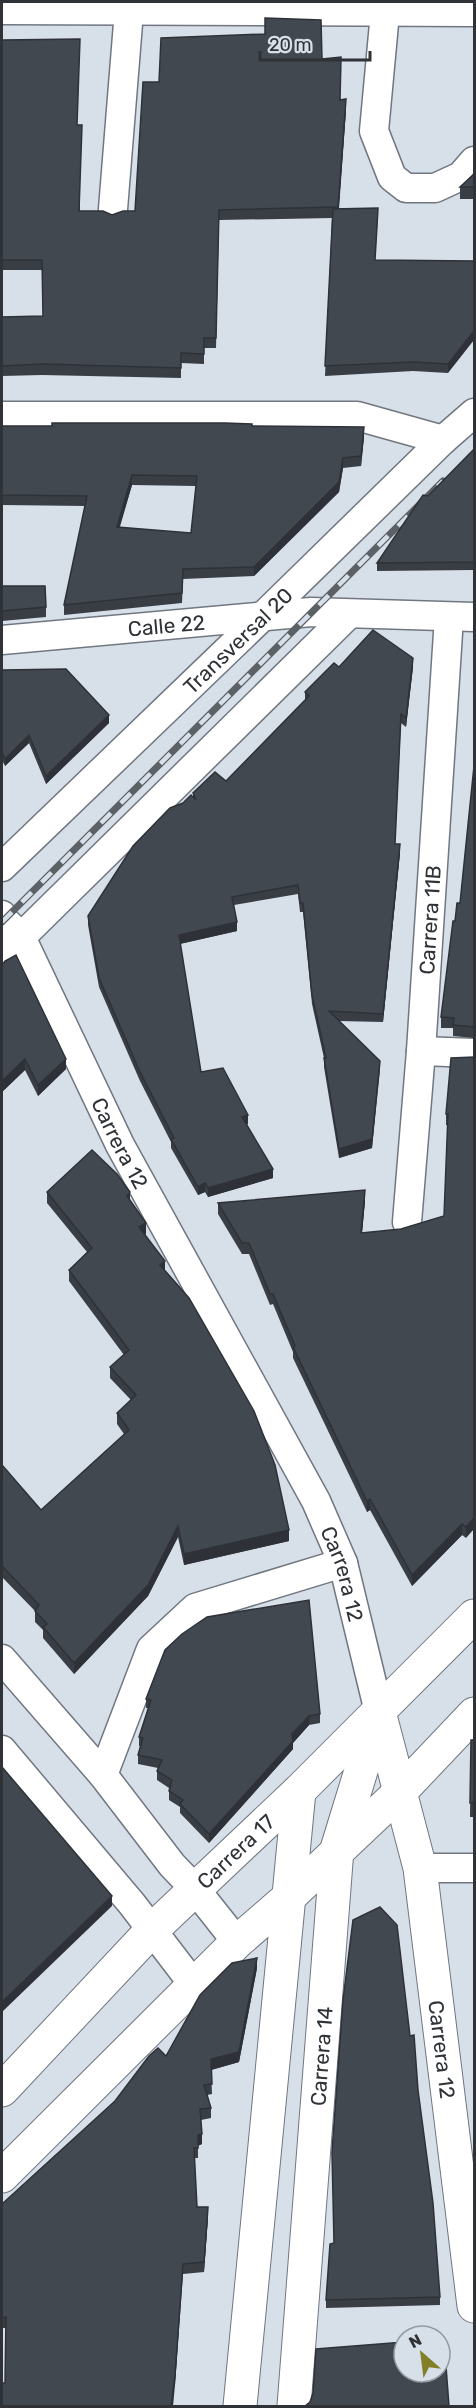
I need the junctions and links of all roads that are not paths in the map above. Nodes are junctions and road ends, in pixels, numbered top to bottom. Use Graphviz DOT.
graph roads {
  1 [pos="386,7"];
  2 [pos="2,10"];
  3 [pos="129,11"];
  4 [pos="474,12"];
  5 [pos="474,161"];
  6 [pos="113,209"];
  7 [pos="474,413"];
  8 [pos="2,416"];
  9 [pos="443,440"];
  10 [pos="349,614"];
  11 [pos="262,617"];
  12 [pos="461,617"];
  13 [pos="2,640"];
  14 [pos="2,867"];
  15 [pos="2,915"];
  16 [pos="11,946"];
  17 [pos="421,1051"];
  18 [pos="474,1053"];
  19 [pos="407,1222"];
  20 [pos="343,1563"];
  21 [pos="474,1616"];
  22 [pos="2,1659"];
  23 [pos="379,1712"];
  24 [pos="474,1714"];
  25 [pos="2,1750"];
  26 [pos="103,1774"];
  27 [pos="299,1791"];
  28 [pos="400,1792"];
  29 [pos="337,1850"];
  30 [pos="420,1868"];
  31 [pos="474,1868"];
  32 [pos="195,1889"];
  33 [pos="289,1897"];
  34 [pos="152,1930"];
  35 [pos="237,1942"];
  36 [pos="194,1984"];
  37 [pos="2,2090"];
  38 [pos="2,2176"];
  39 [pos="474,2306"];
  40 [pos="240,2406"];
  41 [pos="294,2406"];
  1 -- 3 [label="street"];
  1 -- 4 [label="street"];
  1 -- 5 [label="street"];
  2 -- 3 [label="street"];
  3 -- 6 [label="street"];
  7 -- 9 [label="street, Transversal 20"];
  8 -- 9 [label="street"];
  9 -- 11 [label="street, Transversal 20"];
  10 -- 11 [label="street, Calle 22"];
  10 -- 12 [label="street, Calle 22"];
  10 -- 16 [label="street"];
  11 -- 13 [label="street, Calle 22"];
  11 -- 14 [label="street, Transversal 20"];
  12 -- 17 [label="street, Carrera 11B"];
  15 -- 16 [label="street, Carrera 12"];
  16 -- 20 [label="street, Carrera 12"];
  17 -- 18 [label="street"];
  17 -- 19 [label="street, Carrera 11B"];
  20 -- 23 [label="street, Carrera 12"];
  20 -- 26 [label="street"];
  21 -- 23 [label="street, Carrera 17"];
  22 -- 26 [label="street"];
  23 -- 27 [label="street, Carrera 17"];
  23 -- 28 [label="street, Carrera 12"];
  23 -- 29 [label="street, Carrera 14"];
  24 -- 28 [label="street"];
  25 -- 34 [label="street"];
  26 -- 32 [label="street"];
  27 -- 32 [label="street, Carrera 17"];
  27 -- 33 [label="street"];
  28 -- 29 [label="street"];
  28 -- 30 [label="street, Carrera 12"];
  29 -- 33 [label="street"];
  29 -- 41 [label="street, Carrera 14"];
  30 -- 31 [label="street"];
  30 -- 39 [label="street, Carrera 12"];
  32 -- 34 [label="street, Carrera 17"];
  32 -- 35 [label="street"];
  33 -- 35 [label="street"];
  33 -- 40 [label="street"];
  34 -- 36 [label="street"];
  34 -- 37 [label="street, Carrera 17"];
  35 -- 36 [label="street"];
  36 -- 38 [label="street"];
}
